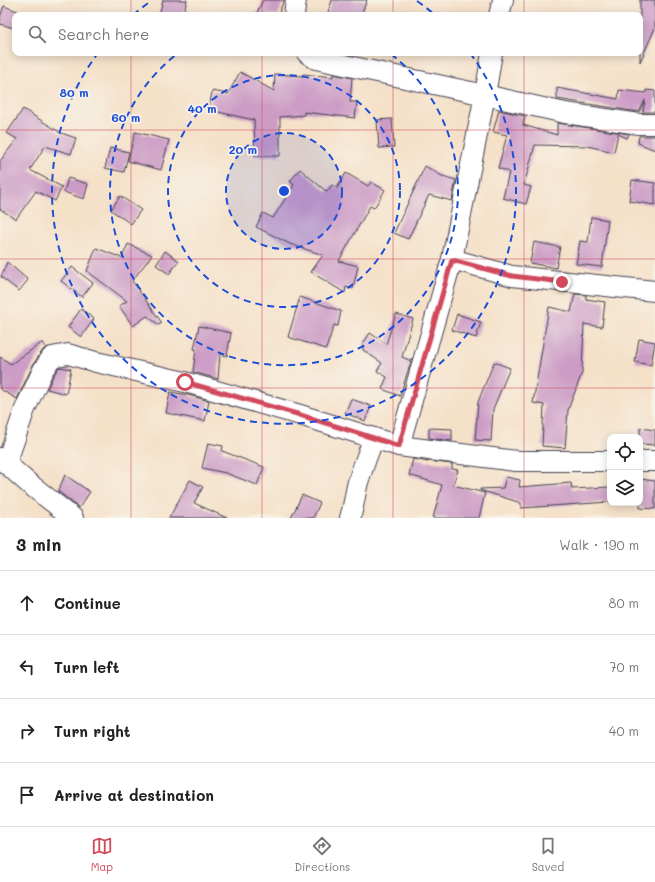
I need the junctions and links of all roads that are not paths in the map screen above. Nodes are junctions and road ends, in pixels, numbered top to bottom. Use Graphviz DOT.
graph roads {
  1 [pos="296,0"];
  2 [pos="503,0"];
  3 [pos="294,12"];
  4 [pos="500,12"];
  5 [pos="312,56"];
  6 [pos="492,56"];
  7 [pos="485,95"];
  8 [pos="655,124"];
  9 [pos="452,260"];
  10 [pos="655,291"];
  11 [pos="374,438"];
  12 [pos="399,446"];
  13 [pos="3,461"];
  14 [pos="607,461"];
  15 [pos="643,461"];
  16 [pos="655,461"];
  17 [pos="74,518"];
  18 [pos="350,518"];
  1 -- 3 [label="street"];
  2 -- 4 [label="street"];
  5 -- 7 [label="street"];
  6 -- 7 [label="street"];
  7 -- 8 [label="street"];
  7 -- 9 [label="street"];
  9 -- 10 [label="street"];
  9 -- 12 [label="street"];
  11 -- 12 [label="street"];
  11 -- 13 [label="street"];
  11 -- 18 [label="street"];
  12 -- 14 [label="street"];
  13 -- 17 [label="street"];
  15 -- 16 [label="street"];
}
